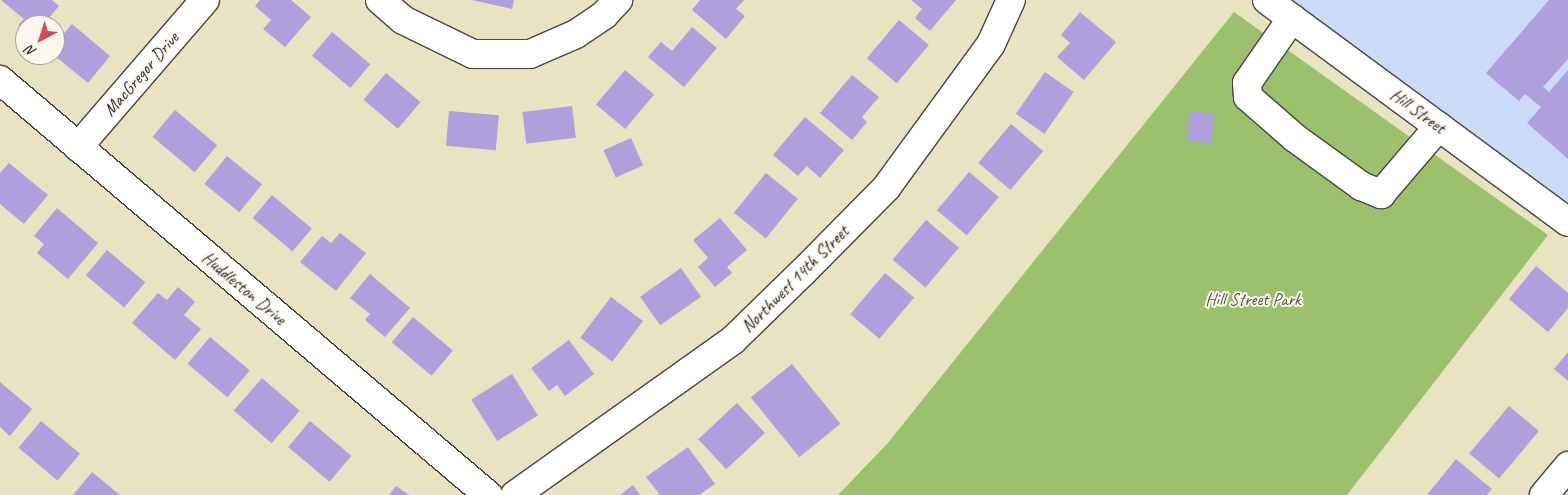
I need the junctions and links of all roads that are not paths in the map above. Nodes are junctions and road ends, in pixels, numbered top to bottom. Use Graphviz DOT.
graph roads {
  1 [pos="205,0"];
  2 [pos="380,0"];
  3 [pos="618,0"];
  4 [pos="1011,0"];
  5 [pos="1267,0"];
  6 [pos="1292,18"];
  7 [pos="0,80"];
  8 [pos="1439,126"];
  9 [pos="78,147"];
  10 [pos="1568,222"];
  11 [pos="1568,466"];
  12 [pos="488,495"];
  13 [pos="515,495"];
  14 [pos="1544,495"];
  1 -- 9 [label="street, MacGregor Drive"];
  2 -- 3 [label="street"];
  4 -- 13 [label="street, Northwest 14th Street"];
  5 -- 6 [label="street, Hill Street"];
  6 -- 8 [label="street, Hill Street"];
  6 -- 8 [label="street"];
  7 -- 9 [label="street, Huddleston Drive"];
  8 -- 10 [label="street, Hill Street"];
  9 -- 12 [label="street, Huddleston Drive"];
  11 -- 14 [label="street"];
}
